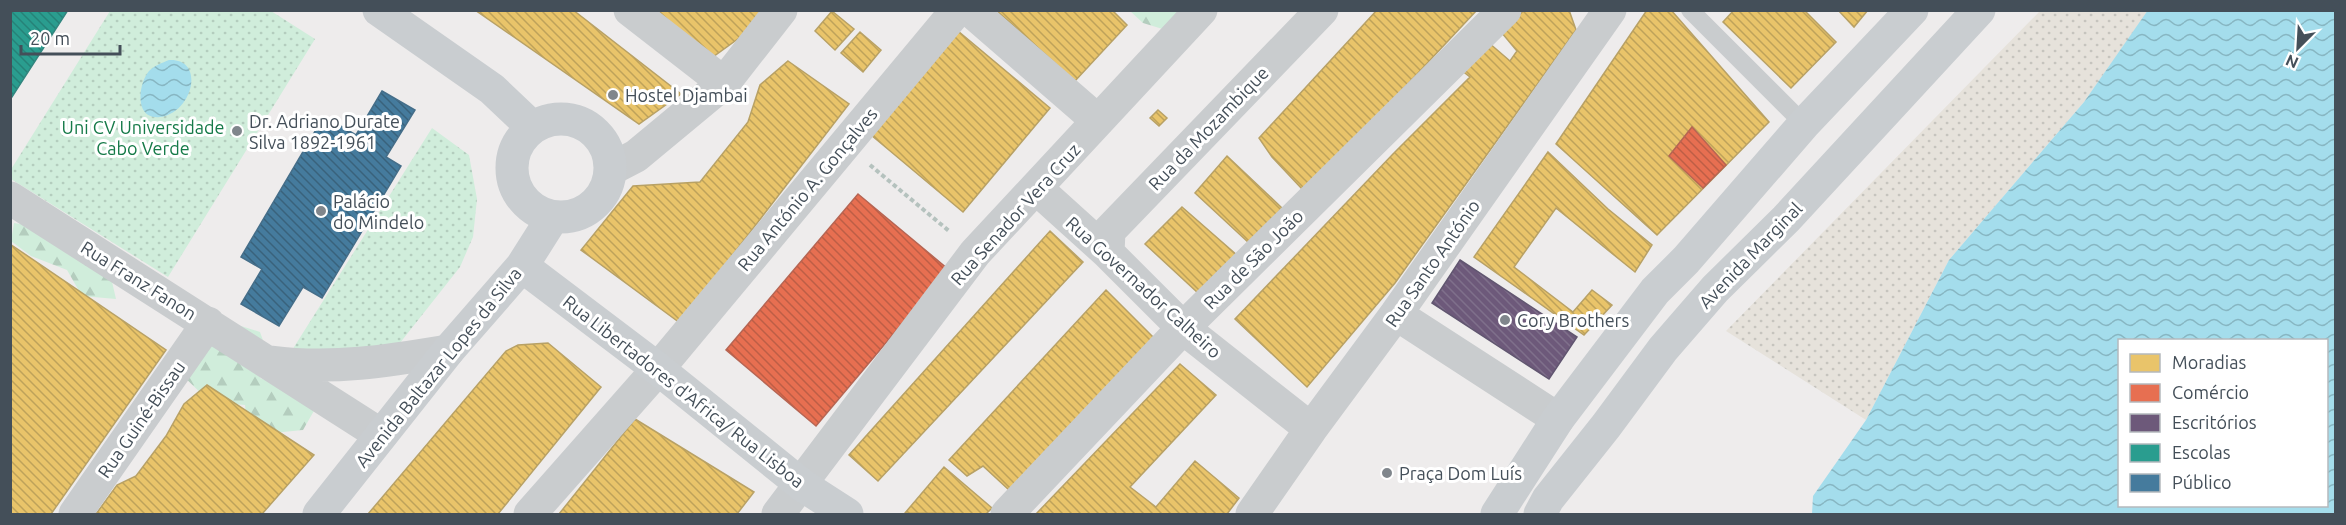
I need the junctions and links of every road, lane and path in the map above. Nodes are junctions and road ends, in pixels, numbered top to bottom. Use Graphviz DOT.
graph roads {
  1 [pos="378,10"];
  2 [pos="630,10"];
  3 [pos="781,10"];
  4 [pos="957,10"];
  5 [pos="970,10"];
  6 [pos="1201,10"];
  7 [pos="1505,10"];
  8 [pos="1610,10"];
  9 [pos="1690,10"];
  10 [pos="1912,10"];
  11 [pos="1979,10"];
  12 [pos="1307,15"];
  13 [pos="724,82"];
  14 [pos="1098,121"];
  15 [pos="1804,124"];
  16 [pos="532,127"];
  17 [pos="844,144"];
  18 [pos="611,169"];
  19 [pos="1036,188"];
  20 [pos="10,198"];
  21 [pos="553,217"];
  22 [pos="975,253"];
  23 [pos="1108,253"];
  24 [pos="522,266"];
  25 [pos="1396,314"];
  26 [pos="208,323"];
  27 [pos="1184,328"];
  28 [pos="448,351"];
  29 [pos="267,362"];
  30 [pos="658,369"];
  31 [pos="1558,419"];
  32 [pos="1311,429"];
  33 [pos="381,435"];
  34 [pos="802,485"];
  35 [pos="75,514"];
  36 [pos="319,514"];
  37 [pos="530,514"];
  38 [pos="777,514"];
  39 [pos="848,514"];
  40 [pos="1007,514"];
  41 [pos="1252,514"];
  42 [pos="1497,514"];
  43 [pos="1540,514"];
  1 -- 16 [label="main road"];
  2 -- 13 [label="street"];
  3 -- 13 [label="street"];
  4 -- 17 [label="street, Rua António A. Gonçalves"];
  5 -- 14 [label="street"];
  6 -- 14 [label="street, Rua Senador Vera Cruz"];
  7 -- 27 [label="street, Rua de São João"];
  8 -- 25 [label="street, Rua Santo António"];
  9 -- 15 [label="lane"];
  10 -- 15 [label="main road"];
  11 -- 43 [label="main road, Avenida Marginal"];
  12 -- 23 [label="street, Rua da Mozambique"];
  13 -- 18 [label="street"];
  14 -- 19 [label="street, Rua Senador Vera Cruz"];
  15 -- 31 [label="main road"];
  16 -- 18 [label="main road"];
  16 -- 21 [label="main road"];
  17 -- 22 [label="path"];
  17 -- 30 [label="street, Rua António A. Gonçalves"];
  18 -- 21 [label="main road"];
  19 -- 22 [label="street, Rua Senador Vera Cruz"];
  19 -- 23 [label="street, Rua Governador Calheiro"];
  20 -- 26 [label="street, Rua Franz Fanon"];
  21 -- 24 [label="main road, Avenida Baltazar Lopes da Silva"];
  22 -- 34 [label="street, Rua Senador Vera Cruz"];
  23 -- 27 [label="street, Rua Governador Calheiro"];
  24 -- 28 [label="main road, Avenida Baltazar Lopes da Silva"];
  24 -- 30 [label="main road, Rua Libertadores d'Africa/ Rua Lisboa"];
  25 -- 31 [label="street"];
  25 -- 32 [label="street, Rua Santo António"];
  26 -- 29 [label="street, Rua Franz Fanon"];
  26 -- 35 [label="street, Rua Guiné-Bissau"];
  27 -- 32 [label="street, Rua Governador Calheiro"];
  27 -- 40 [label="street, Rua de São João"];
  28 -- 29 [label="street, Rua Franz Fanon"];
  28 -- 33 [label="main road, Avenida Baltazar Lopes da Silva"];
  29 -- 33 [label="street, Rua Franz Fanon"];
  30 -- 34 [label="main road, Rua Libertadores d'Africa/ Rua Lisboa"];
  30 -- 37 [label="street, Rua António A. Gonçalves"];
  31 -- 42 [label="main road"];
  32 -- 41 [label="street, Rua Santo António"];
  33 -- 36 [label="main road, Avenida Baltazar Lopes da Silva"];
  34 -- 38 [label="street, Rua Senador Vera Cruz"];
  34 -- 39 [label="main road, Rua Libertadores d'Africa/ Rua Lisboa"];
}
